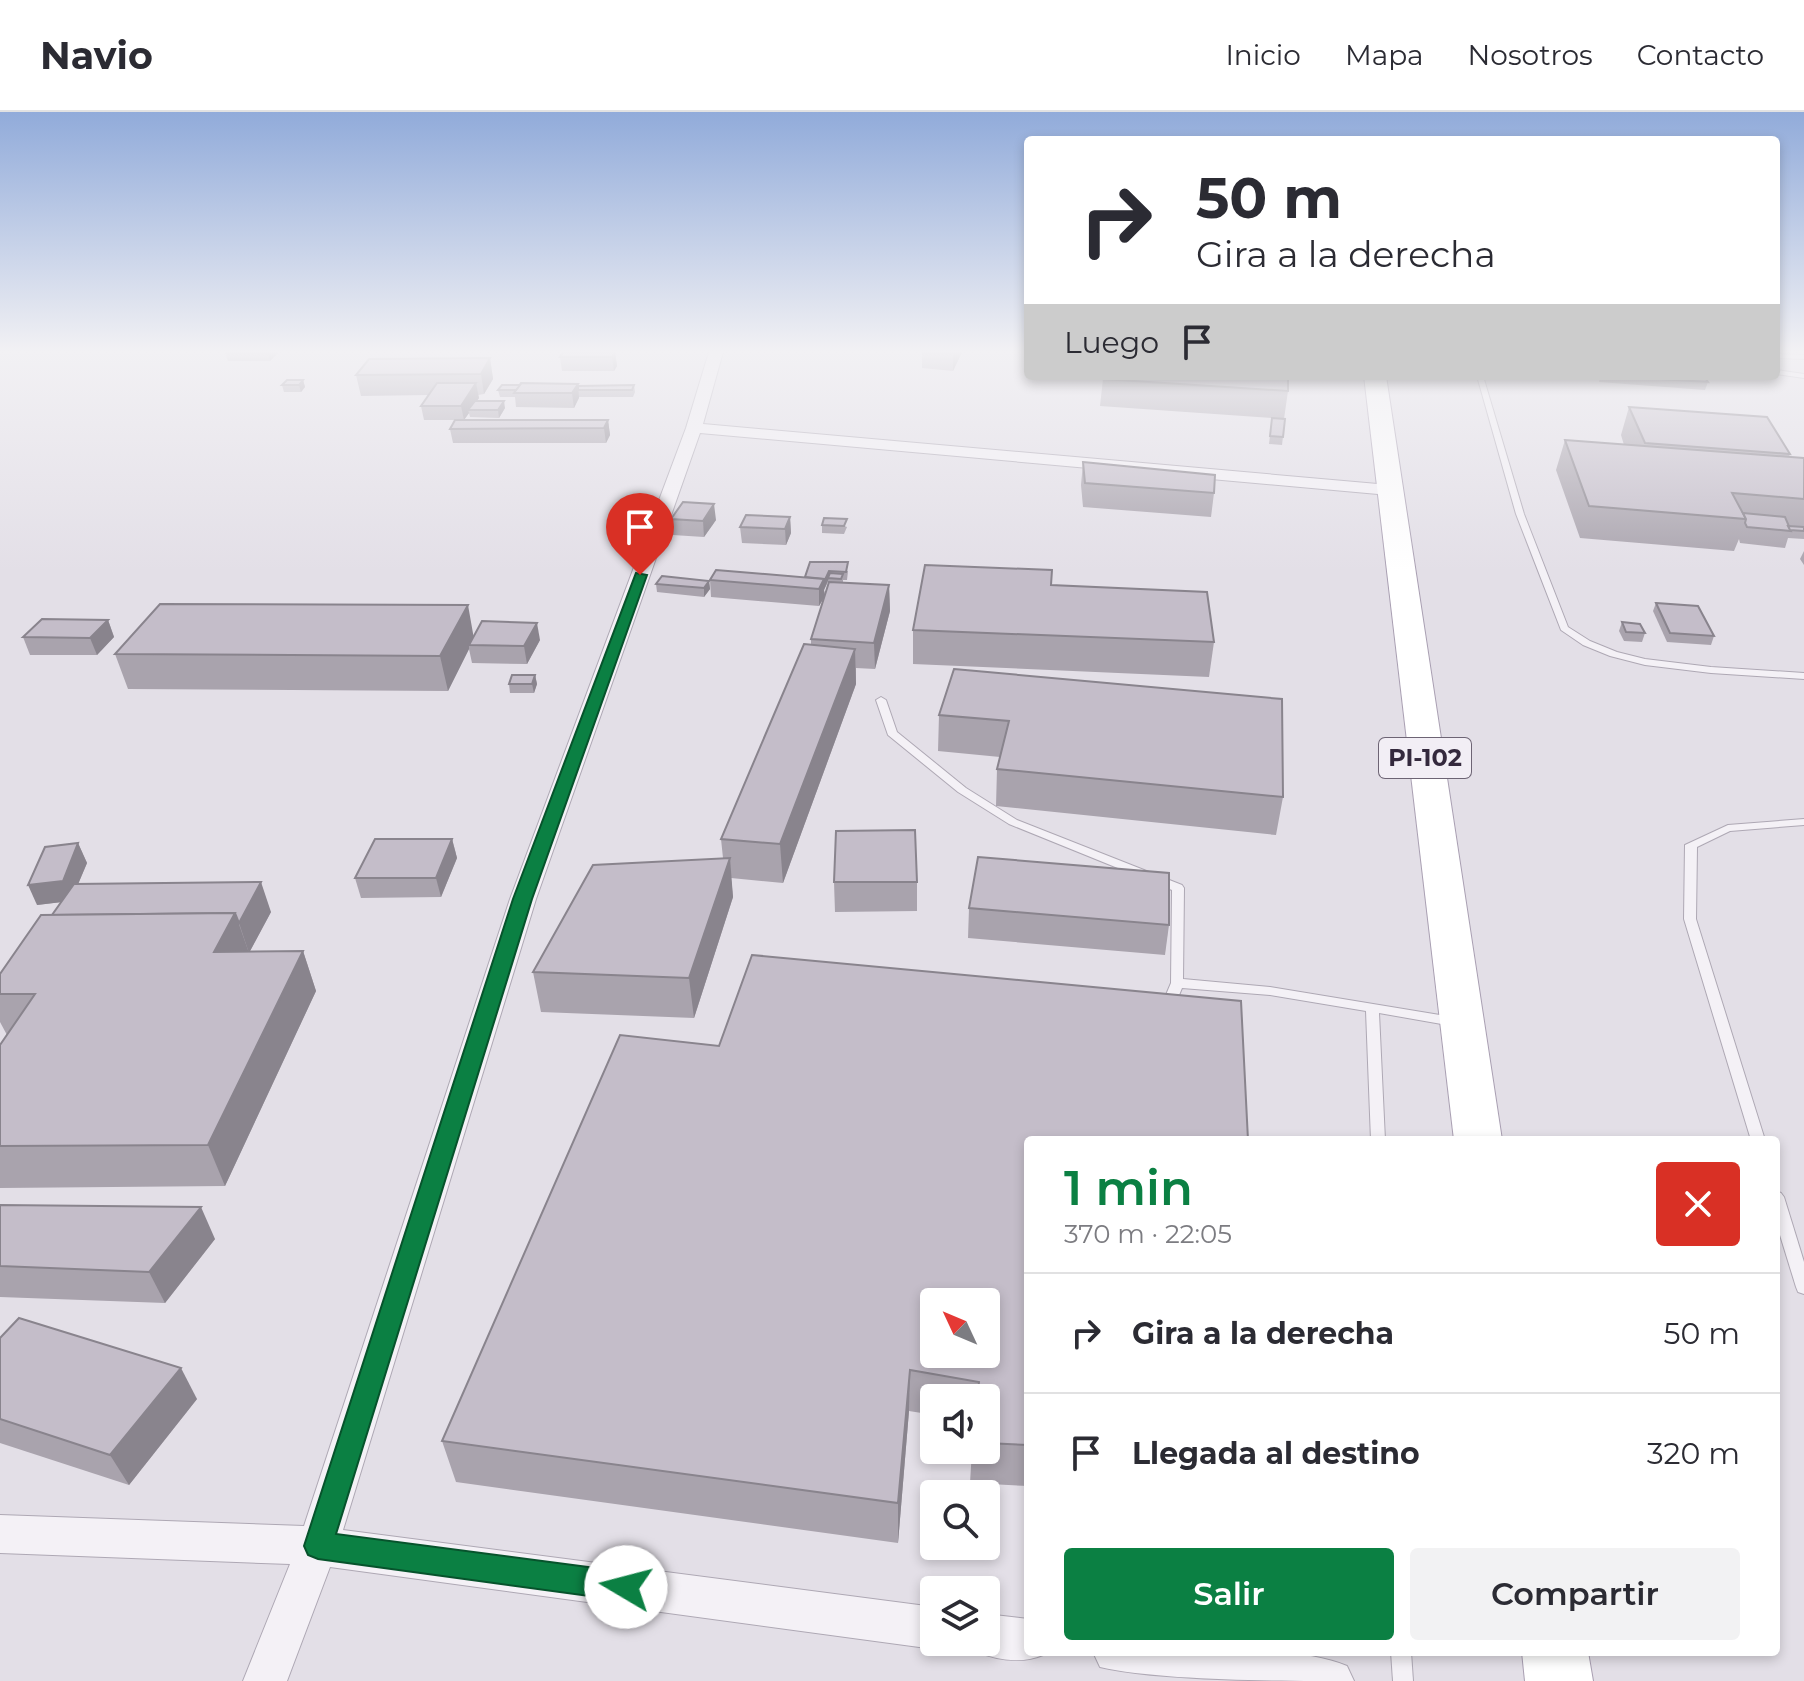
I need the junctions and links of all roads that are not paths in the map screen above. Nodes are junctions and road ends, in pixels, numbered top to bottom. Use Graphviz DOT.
graph roads {
  1 [pos="1381,425"];
  2 [pos="1494,425"];
  3 [pos="694,428"];
  4 [pos="1389,490"];
  5 [pos="1804,676"];
  6 [pos="881,700"];
  7 [pos="1804,822"];
  8 [pos="1177,983"];
  9 [pos="1372,1008"];
  10 [pos="1460,1022"];
  11 [pos="1161,1023"];
  12 [pos="1378,1136"];
  13 [pos="1477,1136"];
  14 [pos="1757,1136"];
  15 [pos="1780,1210"];
  16 [pos="1804,1287"];
  17 [pos="0,1534"];
  18 [pos="318,1546"];
  19 [pos="920,1626"];
  20 [pos="1000,1637"];
  21 [pos="1024,1640"];
  22 [pos="1145,1656"];
  23 [pos="1401,1656"];
  24 [pos="1556,1656"];
  25 [pos="265,1681"];
  26 [pos="1332,1681"];
  27 [pos="1403,1681"];
  28 [pos="1559,1681"];
  1 -- 4 [label="main road, PI-102"];
  2 -- 5 [label="lane"];
  3 -- 4 [label="street"];
  3 -- 18 [label="street"];
  4 -- 10 [label="main road, PI-102"];
  6 -- 8 [label="lane"];
  7 -- 14 [label="lane"];
  8 -- 9 [label="lane"];
  8 -- 11 [label="lane"];
  9 -- 10 [label="lane"];
  9 -- 12 [label="lane"];
  10 -- 13 [label="main road, PI-102"];
  15 -- 16 [label="lane"];
  17 -- 18 [label="street"];
  18 -- 19 [label="street"];
  18 -- 25 [label="street"];
  20 -- 21 [label="street"];
  22 -- 26 [label="street"];
  23 -- 27 [label="lane"];
  24 -- 28 [label="main road"];
}
